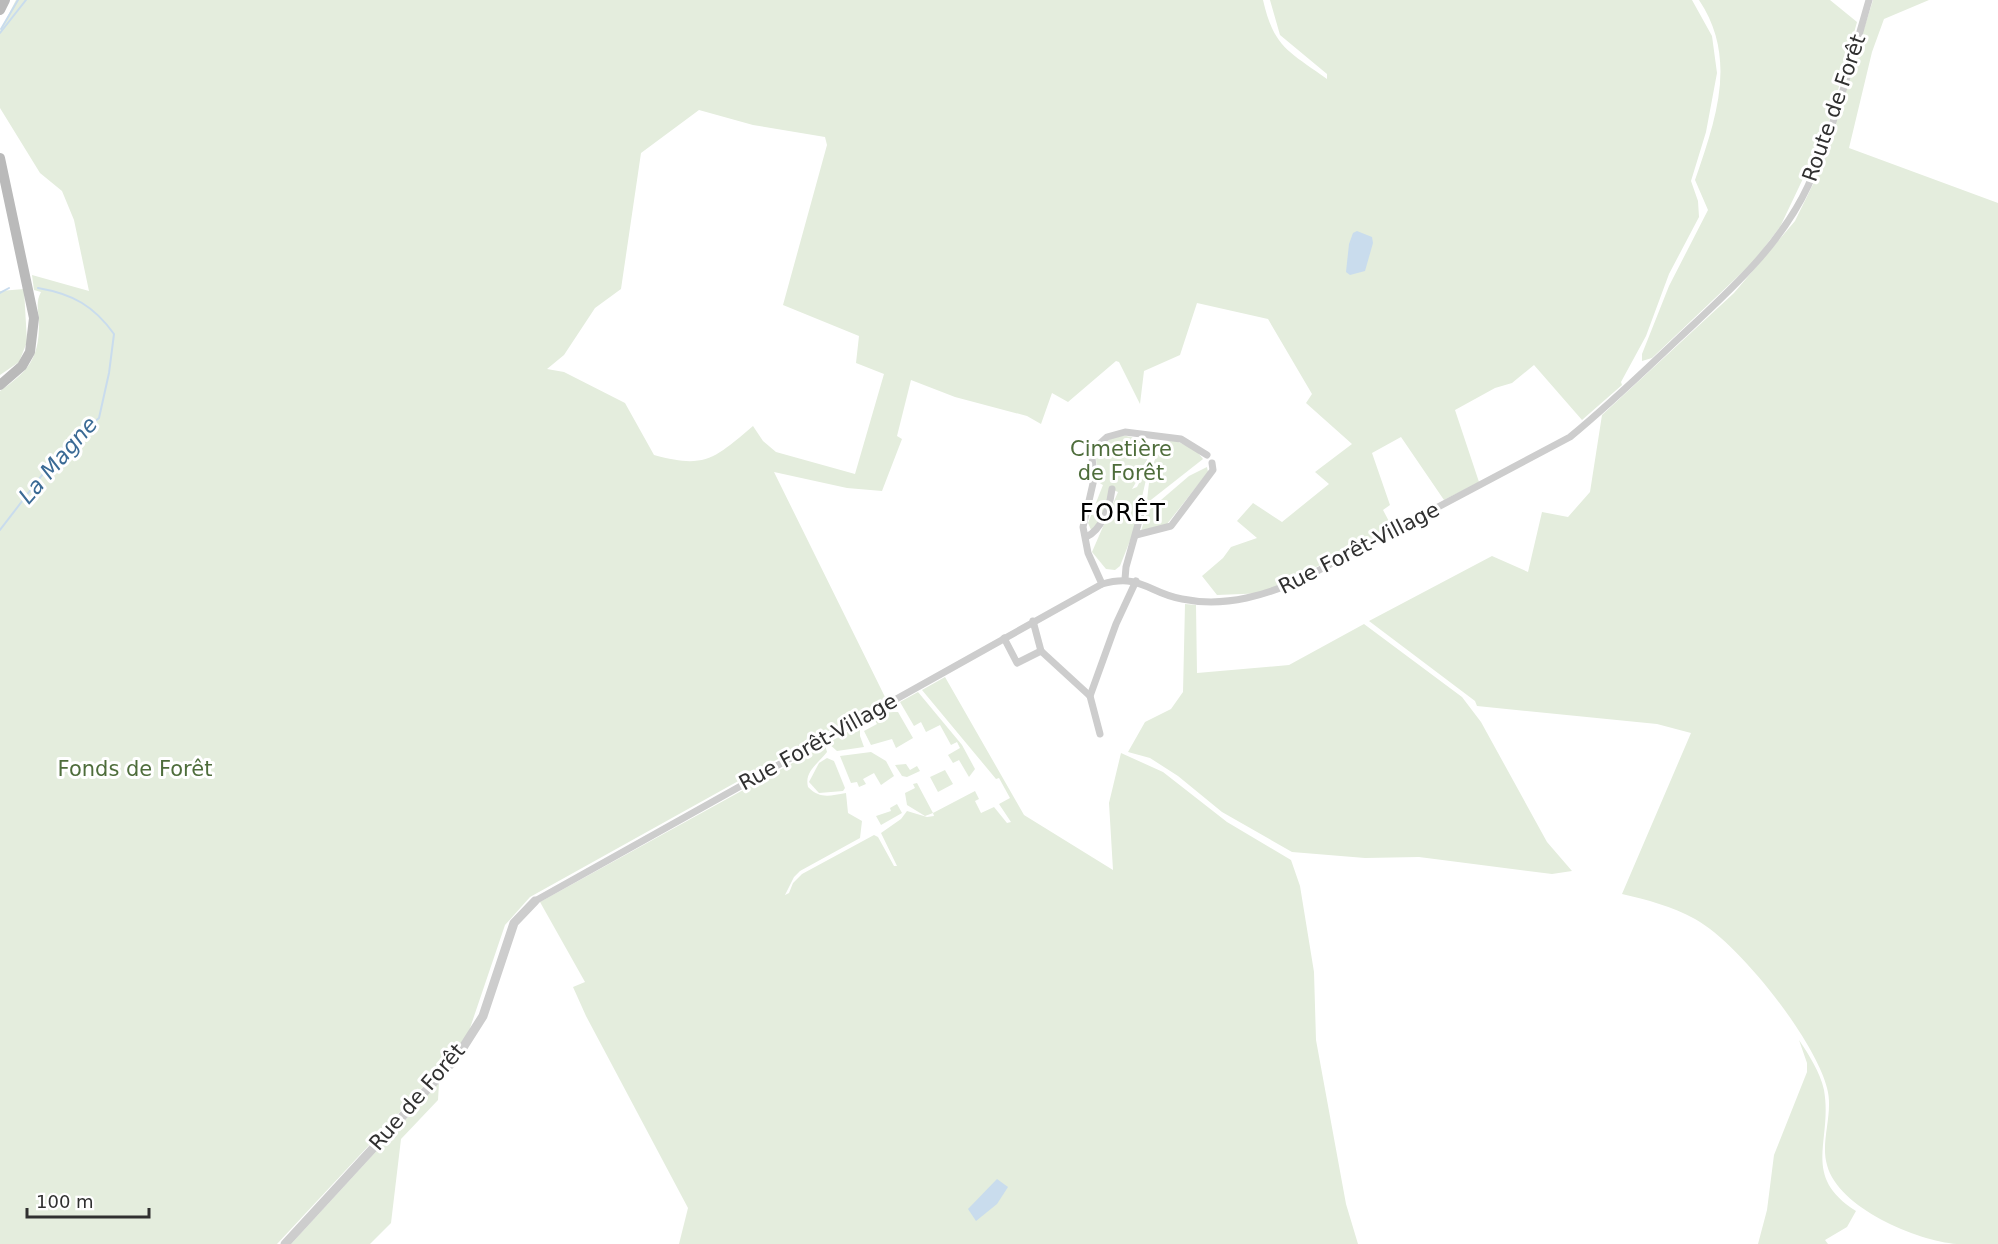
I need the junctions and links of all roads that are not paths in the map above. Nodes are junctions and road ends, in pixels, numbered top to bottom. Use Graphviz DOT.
graph roads {
  1 [pos="5,0"];
  2 [pos="1869,0"];
  3 [pos="0,10"];
  4 [pos="0,158"];
  5 [pos="0,385"];
  6 [pos="1570,437"];
  7 [pos="1207,455"];
  8 [pos="1212,463"];
  9 [pos="1112,489"];
  10 [pos="1142,510"];
  11 [pos="1136,535"];
  12 [pos="1086,537"];
  13 [pos="1125,579"];
  14 [pos="1136,581"];
  15 [pos="1102,584"];
  16 [pos="1033,621"];
  17 [pos="1004,638"];
  18 [pos="1041,651"];
  19 [pos="1090,696"];
  20 [pos="1100,734"];
  21 [pos="535,901"];
  22 [pos="285,1244"];
  1 -- 3 [label="main road"];
  2 -- 6 [label="street, Route de Forêt"];
  4 -- 5 [label="main road"];
  6 -- 14 [label="street, Rue Forêt-Village"];
  7 -- 12 [label="street"];
  8 -- 11 [label="street"];
  9 -- 12 [label="street"];
  10 -- 11 [label="street"];
  11 -- 13 [label="street"];
  12 -- 15 [label="street"];
  13 -- 14 [label="street, Rue Forêt-Village"];
  13 -- 15 [label="street, Rue Forêt-Village"];
  14 -- 19 [label="street"];
  15 -- 16 [label="street, Rue Forêt-Village"];
  16 -- 17 [label="street, Rue Forêt-Village"];
  16 -- 18 [label="street"];
  17 -- 18 [label="street"];
  17 -- 21 [label="street, Rue Forêt-Village"];
  18 -- 19 [label="street"];
  19 -- 20 [label="street"];
  21 -- 22 [label="street, Rue de Forêt"];
}
